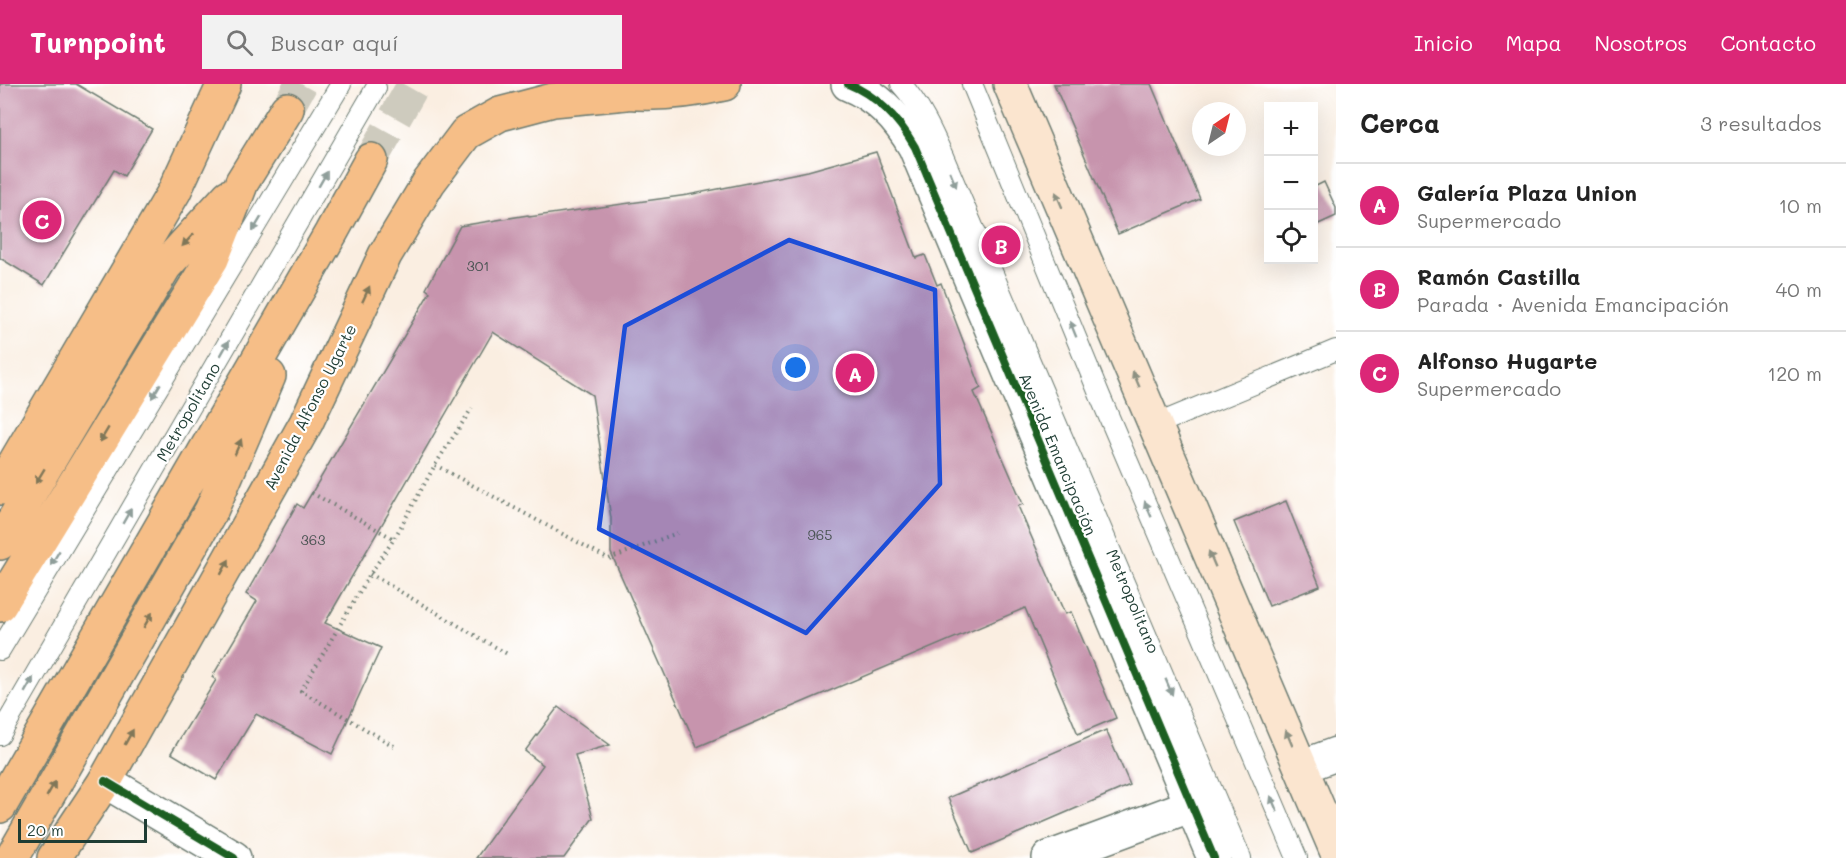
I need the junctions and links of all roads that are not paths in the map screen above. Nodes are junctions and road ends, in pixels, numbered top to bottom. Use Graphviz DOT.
graph roads {
  1 [pos="224,84"];
  2 [pos="341,84"];
  3 [pos="571,84"];
  4 [pos="724,84"];
  5 [pos="848,84"];
  6 [pos="901,84"];
  7 [pos="972,84"];
  8 [pos="1010,84"];
  9 [pos="376,88"];
  10 [pos="626,93"];
  11 [pos="287,109"];
  12 [pos="371,160"];
  13 [pos="242,182"];
  14 [pos="331,233"];
  15 [pos="1336,350"];
  16 [pos="1155,425"];
  17 [pos="0,488"];
  18 [pos="0,543"];
  19 [pos="0,605"];
  20 [pos="0,650"];
  21 [pos="0,735"];
  22 [pos="1336,754"];
  23 [pos="1301,767"];
  24 [pos="105,781"];
  25 [pos="1192,805"];
  26 [pos="0,806"];
  27 [pos="1336,850"];
  28 [pos="12,858"];
  29 [pos="54,858"];
  30 [pos="234,858"];
  31 [pos="1049,858"];
  32 [pos="1214,858"];
  33 [pos="1241,858"];
  34 [pos="1297,858"];
  1 -- 17 [label="main road"];
  2 -- 20 [label="lane, one-way"];
  3 -- 10 [label="main road"];
  4 -- 10 [label="main road"];
  5 -- 25 [label="street, Avenida Emancipación"];
  6 -- 33 [label="lane, Metropolitano, one-way"];
  34 -- 7 [label="lane, one-way"];
  16 -- 8 [label="main road, one-way"];
  21 -- 9 [label="lane, Metropolitano, one-way"];
  24 -- 10 [label="main road, Avenida Alfonso Ugarte, one-way"];
  11 -- 13 [label="main road"];
  12 -- 14 [label="main road"];
  13 -- 18 [label="main road, one-way"];
  13 -- 19 [label="main road, one-way"];
  14 -- 26 [label="main road"];
  28 -- 14 [label="main road, one-way"];
  15 -- 16 [label="lane"];
  23 -- 16 [label="main road, one-way"];
  22 -- 23 [label="street"];
  23 -- 27 [label="main road"];
  24 -- 29 [label="main road, Avenida Alfonso Ugarte"];
  24 -- 30 [label="street"];
  25 -- 31 [label="street"];
  25 -- 32 [label="street, Avenida Emancipación"];
}
